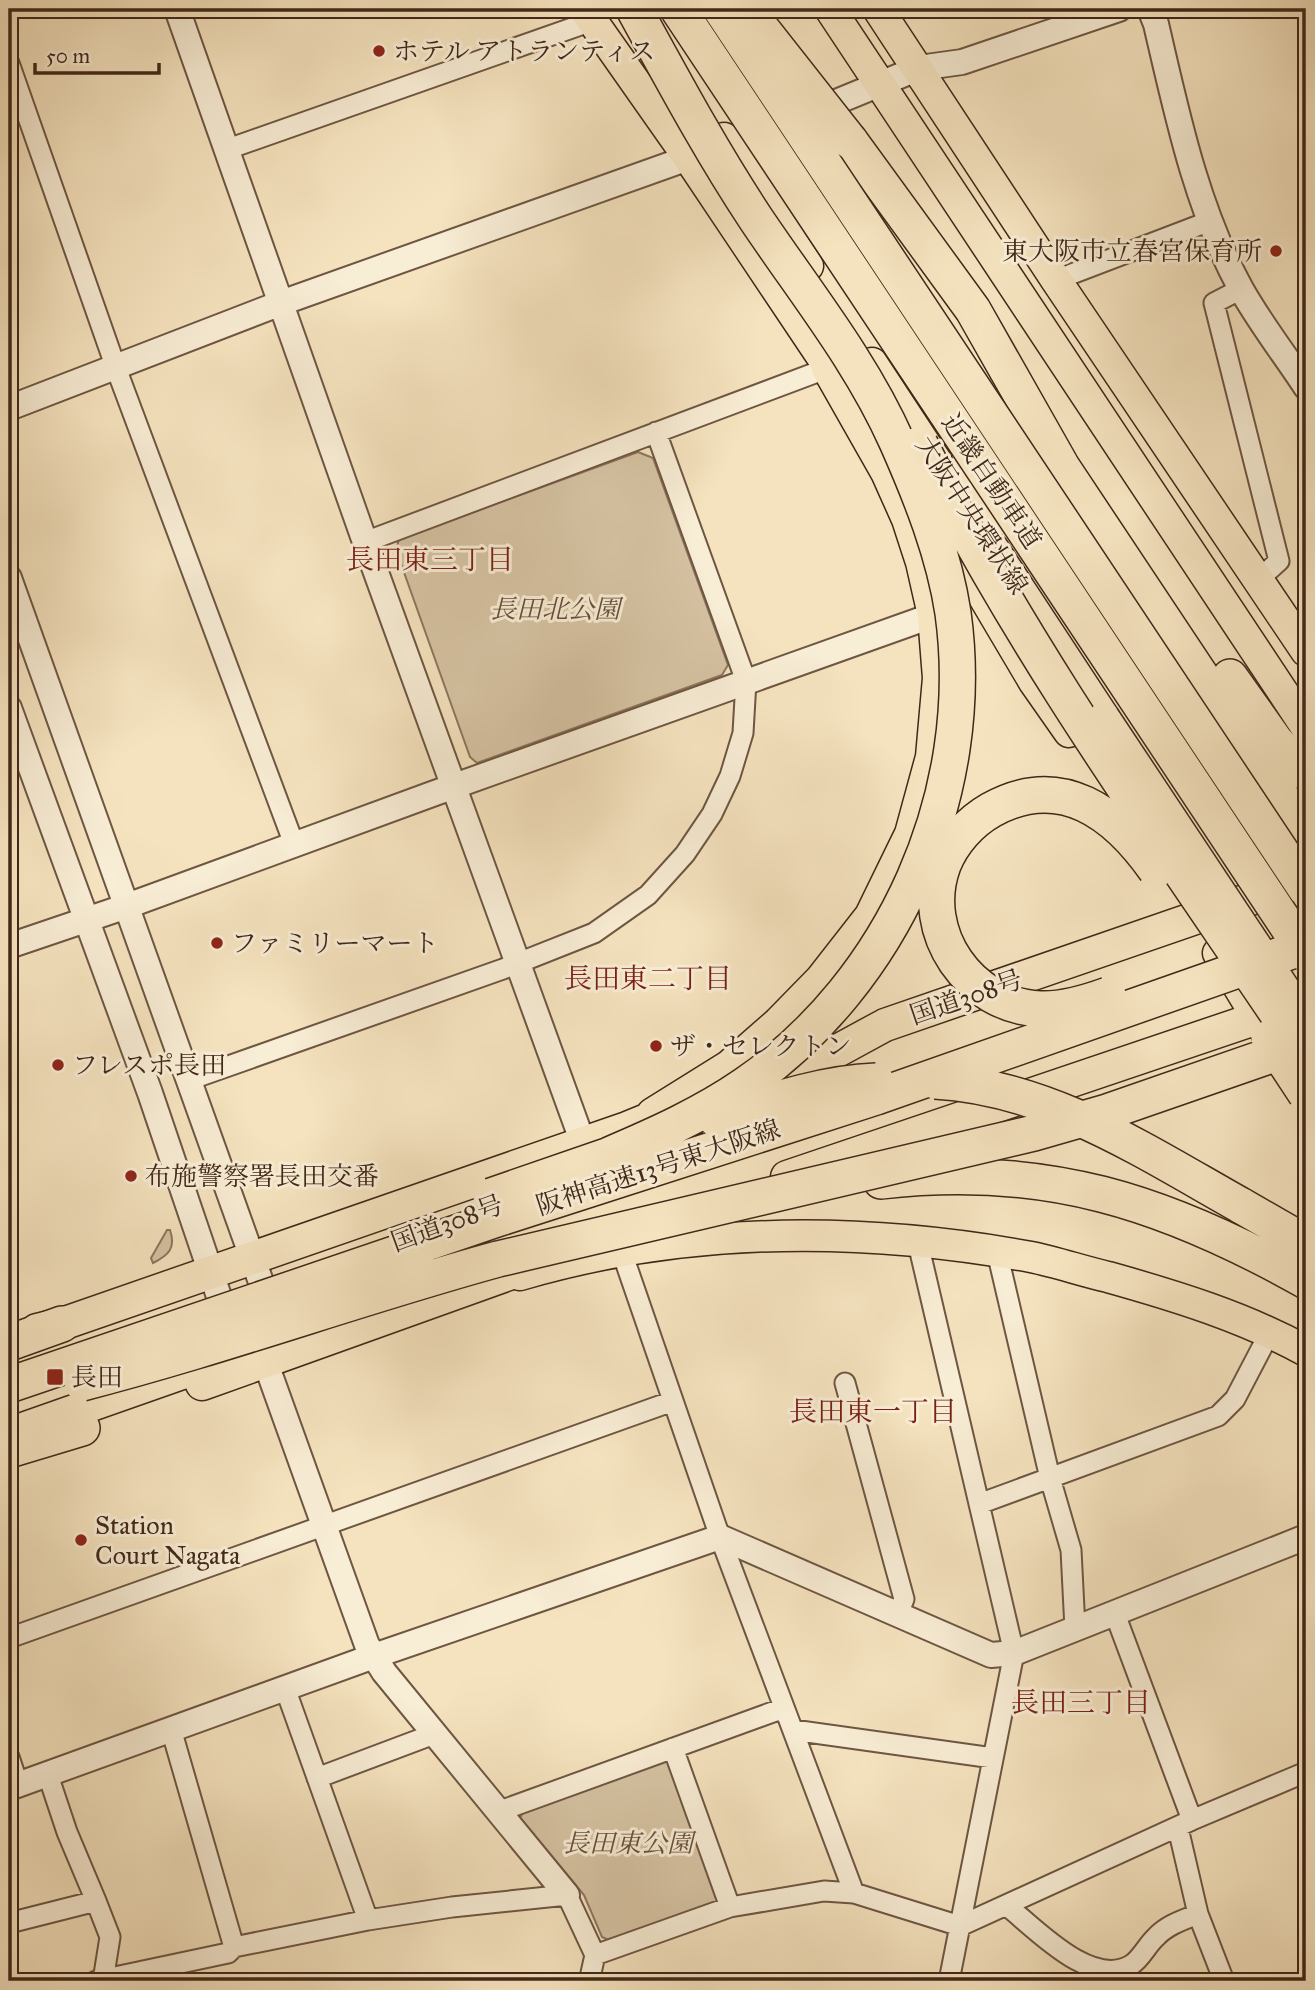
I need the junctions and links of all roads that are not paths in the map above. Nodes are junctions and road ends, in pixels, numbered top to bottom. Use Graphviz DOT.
graph roads {
  1 [pos="177,9"];
  2 [pos="638,9"];
  3 [pos="678,9"];
  4 [pos="721,9"];
  5 [pos="746,9"];
  6 [pos="830,9"];
  7 [pos="878,9"];
  8 [pos="1119,9"];
  9 [pos="1150,9"];
  10 [pos="588,15"];
  11 [pos="9,63"];
  12 [pos="919,68"];
  13 [pos="880,84"];
  14 [pos="728,146"];
  15 [pos="228,149"];
  16 [pos="688,157"];
  17 [pos="1210,221"];
  18 [pos="993,256"];
  19 [pos="1056,280"];
  20 [pos="1241,289"];
  21 [pos="281,303"];
  22 [pos="973,310"];
  23 [pos="116,368"];
  24 [pos="828,368"];
  25 [pos="1306,387"];
  26 [pos="9,408"];
  27 [pos="1147,415"];
  28 [pos="656,432"];
  29 [pos="365,542"];
  30 [pos="9,578"];
  31 [pos="1259,579"];
  32 [pos="934,615"];
  33 [pos="1306,651"];
  34 [pos="746,681"];
  35 [pos="9,708"];
  36 [pos="1306,727"];
  37 [pos="1306,773"];
  38 [pos="455,786"];
  39 [pos="1306,834"];
  40 [pos="294,844"];
  41 [pos="1306,880"];
  42 [pos="1306,889"];
  43 [pos="127,906"];
  44 [pos="1197,917"];
  45 [pos="86,920"];
  46 [pos="1306,925"];
  47 [pos="9,946"];
  48 [pos="1306,946"];
  49 [pos="1306,954"];
  50 [pos="519,963"];
  51 [pos="1306,971"];
  52 [pos="1306,1001"];
  53 [pos="1256,1018"];
  54 [pos="1306,1021"];
  55 [pos="884,1025"];
  56 [pos="1306,1043"];
  57 [pos="1306,1056"];
  58 [pos="189,1080"];
  59 [pos="1306,1094"];
  60 [pos="606,1142"];
  61 [pos="788,1177"];
  62 [pos="1240,1205"];
  63 [pos="691,1213"];
  64 [pos="1306,1235"];
  65 [pos="918,1239"];
  66 [pos="1306,1243"];
  67 [pos="620,1244"];
  68 [pos="997,1252"];
  69 [pos="253,1258"];
  70 [pos="211,1272"];
  71 [pos="1306,1281"];
  72 [pos="263,1288"];
  73 [pos="221,1302"];
  74 [pos="62,1324"];
  75 [pos="1270,1332"];
  76 [pos="9,1337"];
  77 [pos="9,1343"];
  78 [pos="261,1351"];
  79 [pos="1306,1351"];
  80 [pos="79,1372"];
  81 [pos="9,1379"];
  82 [pos="845,1383"];
  83 [pos="9,1385"];
  84 [pos="673,1401"];
  85 [pos="9,1409"];
  86 [pos="82,1428"];
  87 [pos="9,1434"];
  88 [pos="9,1450"];
  89 [pos="9,1461"];
  90 [pos="1050,1478"];
  91 [pos="979,1504"];
  92 [pos="325,1526"];
  93 [pos="1306,1536"];
  94 [pos="720,1537"];
  95 [pos="898,1614"];
  96 [pos="1115,1614"];
  97 [pos="1075,1629"];
  98 [pos="9,1638"];
  99 [pos="1014,1653"];
  100 [pos="374,1656"];
  101 [pos="285,1688"];
  102 [pos="784,1708"];
  103 [pos="171,1730"];
  104 [pos="793,1730"];
  105 [pos="434,1734"];
  106 [pos="673,1748"];
  107 [pos="9,1757"];
  108 [pos="993,1758"];
  109 [pos="1306,1772"];
  110 [pos="48,1774"];
  111 [pos="317,1777"];
  112 [pos="14,1786"];
  113 [pos="500,1811"];
  114 [pos="1185,1824"];
  115 [pos="854,1893"];
  116 [pos="567,1895"];
  117 [pos="96,1901"];
  118 [pos="1006,1905"];
  119 [pos="730,1907"];
  120 [pos="1198,1914"];
  121 [pos="368,1920"];
  122 [pos="9,1923"];
  123 [pos="960,1926"];
  124 [pos="234,1947"];
  125 [pos="595,1955"];
  126 [pos="101,1980"];
  127 [pos="1220,1980"];
  128 [pos="593,1981"];
  129 [pos="949,1981"];
  1 -- 15 [label="street"];
  2 -- 14 [label="main road, 大阪中央環状線"];
  2 -- 57 [label="highway, bridge"];
  2 -- 60 [label="highway, bridge"];
  3 -- 49 [label="highway, 近畿自動車道, bridge"];
  4 -- 42 [label="highway, 近畿自動車道, bridge"];
  5 -- 22 [label="highway, bridge"];
  6 -- 13 [label="main road"];
  7 -- 12 [label="main road"];
  8 -- 12 [label="street"];
  9 -- 17 [label="street"];
  10 -- 15 [label="street"];
  10 -- 16 [label="main road"];
  11 -- 23 [label="street"];
  12 -- 13 [label="street"];
  12 -- 19 [label="main road"];
  13 -- 14 [label="street"];
  13 -- 18 [label="main road"];
  14 -- 16 [label="street"];
  14 -- 54 [label="main road, 大阪中央環状線, bridge"];
  15 -- 21 [label="street"];
  16 -- 21 [label="street"];
  16 -- 24 [label="main road"];
  17 -- 19 [label="street"];
  17 -- 20 [label="street"];
  18 -- 27 [label="main road"];
  18 -- 36 [label="main road"];
  19 -- 27 [label="main road"];
  20 -- 25 [label="street"];
  20 -- 31 [label="street"];
  21 -- 23 [label="street"];
  21 -- 29 [label="street"];
  22 -- 37 [label="highway"];
  22 -- 39 [label="highway"];
  23 -- 26 [label="street"];
  23 -- 40 [label="street"];
  24 -- 28 [label="street"];
  24 -- 32 [label="highway"];
  24 -- 44 [label="main road"];
  27 -- 31 [label="main road"];
  28 -- 29 [label="street"];
  28 -- 34 [label="street"];
  29 -- 38 [label="street"];
  30 -- 43 [label="street"];
  31 -- 33 [label="main road"];
  32 -- 34 [label="street"];
  32 -- 60 [label="highway"];
  34 -- 38 [label="street"];
  34 -- 50 [label="street"];
  35 -- 45 [label="street"];
  38 -- 40 [label="street"];
  38 -- 50 [label="street"];
  40 -- 43 [label="street"];
  41 -- 44 [label="highway, 国道308号"];
  43 -- 45 [label="street"];
  43 -- 58 [label="street"];
  44 -- 53 [label="main road"];
  44 -- 55 [label="highway, 国道308号"];
  45 -- 47 [label="street"];
  45 -- 70 [label="street"];
  46 -- 59 [label="highway, bridge"];
  48 -- 80 [label="highway, 阪神高速13号東大阪線, bridge"];
  50 -- 58 [label="street"];
  50 -- 60 [label="street"];
  51 -- 80 [label="highway, 阪神高速13号東大阪線, bridge"];
  52 -- 53 [label="highway, 国道308号"];
  53 -- 59 [label="main road"];
  53 -- 61 [label="highway, 国道308号"];
  55 -- 60 [label="highway"];
  55 -- 72 [label="highway, 国道308号"];
  56 -- 63 [label="highway, bridge"];
  58 -- 69 [label="street"];
  60 -- 62 [label="highway, bridge"];
  60 -- 69 [label="highway"];
  60 -- 80 [label="highway, bridge"];
  61 -- 67 [label="highway"];
  61 -- 78 [label="highway, 国道308号"];
  62 -- 64 [label="highway"];
  62 -- 66 [label="highway"];
  63 -- 71 [label="highway, bridge"];
  63 -- 80 [label="highway, bridge"];
  65 -- 67 [label="main road"];
  65 -- 68 [label="main road"];
  65 -- 91 [label="street"];
  67 -- 78 [label="highway"];
  67 -- 84 [label="street"];
  68 -- 75 [label="main road"];
  68 -- 90 [label="street"];
  69 -- 70 [label="highway"];
  69 -- 72 [label="street"];
  70 -- 73 [label="street"];
  70 -- 74 [label="highway"];
  72 -- 73 [label="highway, 国道308号"];
  72 -- 78 [label="street"];
  73 -- 78 [label="street"];
  73 -- 81 [label="highway, 国道308号"];
  74 -- 76 [label="highway"];
  74 -- 77 [label="highway"];
  75 -- 79 [label="main road"];
  75 -- 90 [label="street"];
  78 -- 86 [label="highway"];
  78 -- 87 [label="highway, 国道308号"];
  78 -- 92 [label="street"];
  80 -- 83 [label="highway, 阪神高速13号東大阪線, bridge"];
  80 -- 85 [label="highway, 阪神高速13号東大阪線"];
  82 -- 95 [label="street"];
  84 -- 92 [label="street"];
  84 -- 94 [label="street"];
  86 -- 88 [label="highway"];
  86 -- 89 [label="highway"];
  90 -- 91 [label="street"];
  90 -- 97 [label="street"];
  91 -- 99 [label="street"];
  92 -- 98 [label="street"];
  92 -- 100 [label="street"];
  93 -- 96 [label="street"];
  94 -- 95 [label="street"];
  94 -- 100 [label="street"];
  94 -- 102 [label="street"];
  95 -- 99 [label="street"];
  96 -- 97 [label="street"];
  96 -- 114 [label="street"];
  97 -- 99 [label="street"];
  99 -- 108 [label="street"];
  100 -- 101 [label="street"];
  100 -- 105 [label="street"];
  101 -- 103 [label="street"];
  101 -- 111 [label="street"];
  102 -- 104 [label="street"];
  102 -- 106 [label="street"];
  103 -- 110 [label="street"];
  103 -- 124 [label="street"];
  104 -- 108 [label="street"];
  104 -- 115 [label="street"];
  105 -- 111 [label="street"];
  105 -- 113 [label="street"];
  106 -- 113 [label="street"];
  106 -- 119 [label="street"];
  107 -- 112 [label="street"];
  108 -- 123 [label="street"];
  109 -- 114 [label="street"];
  110 -- 112 [label="street"];
  110 -- 117 [label="street"];
  111 -- 121 [label="street"];
  113 -- 116 [label="street"];
  114 -- 118 [label="street"];
  114 -- 120 [label="street"];
  115 -- 119 [label="street"];
  115 -- 123 [label="street"];
  116 -- 121 [label="street"];
  116 -- 125 [label="street"];
  117 -- 122 [label="street"];
  117 -- 126 [label="street"];
  118 -- 120 [label="street"];
  118 -- 123 [label="street"];
  119 -- 125 [label="street"];
  120 -- 127 [label="street"];
  121 -- 124 [label="street"];
  123 -- 129 [label="street"];
  124 -- 126 [label="street"];
  125 -- 128 [label="street"];
}
